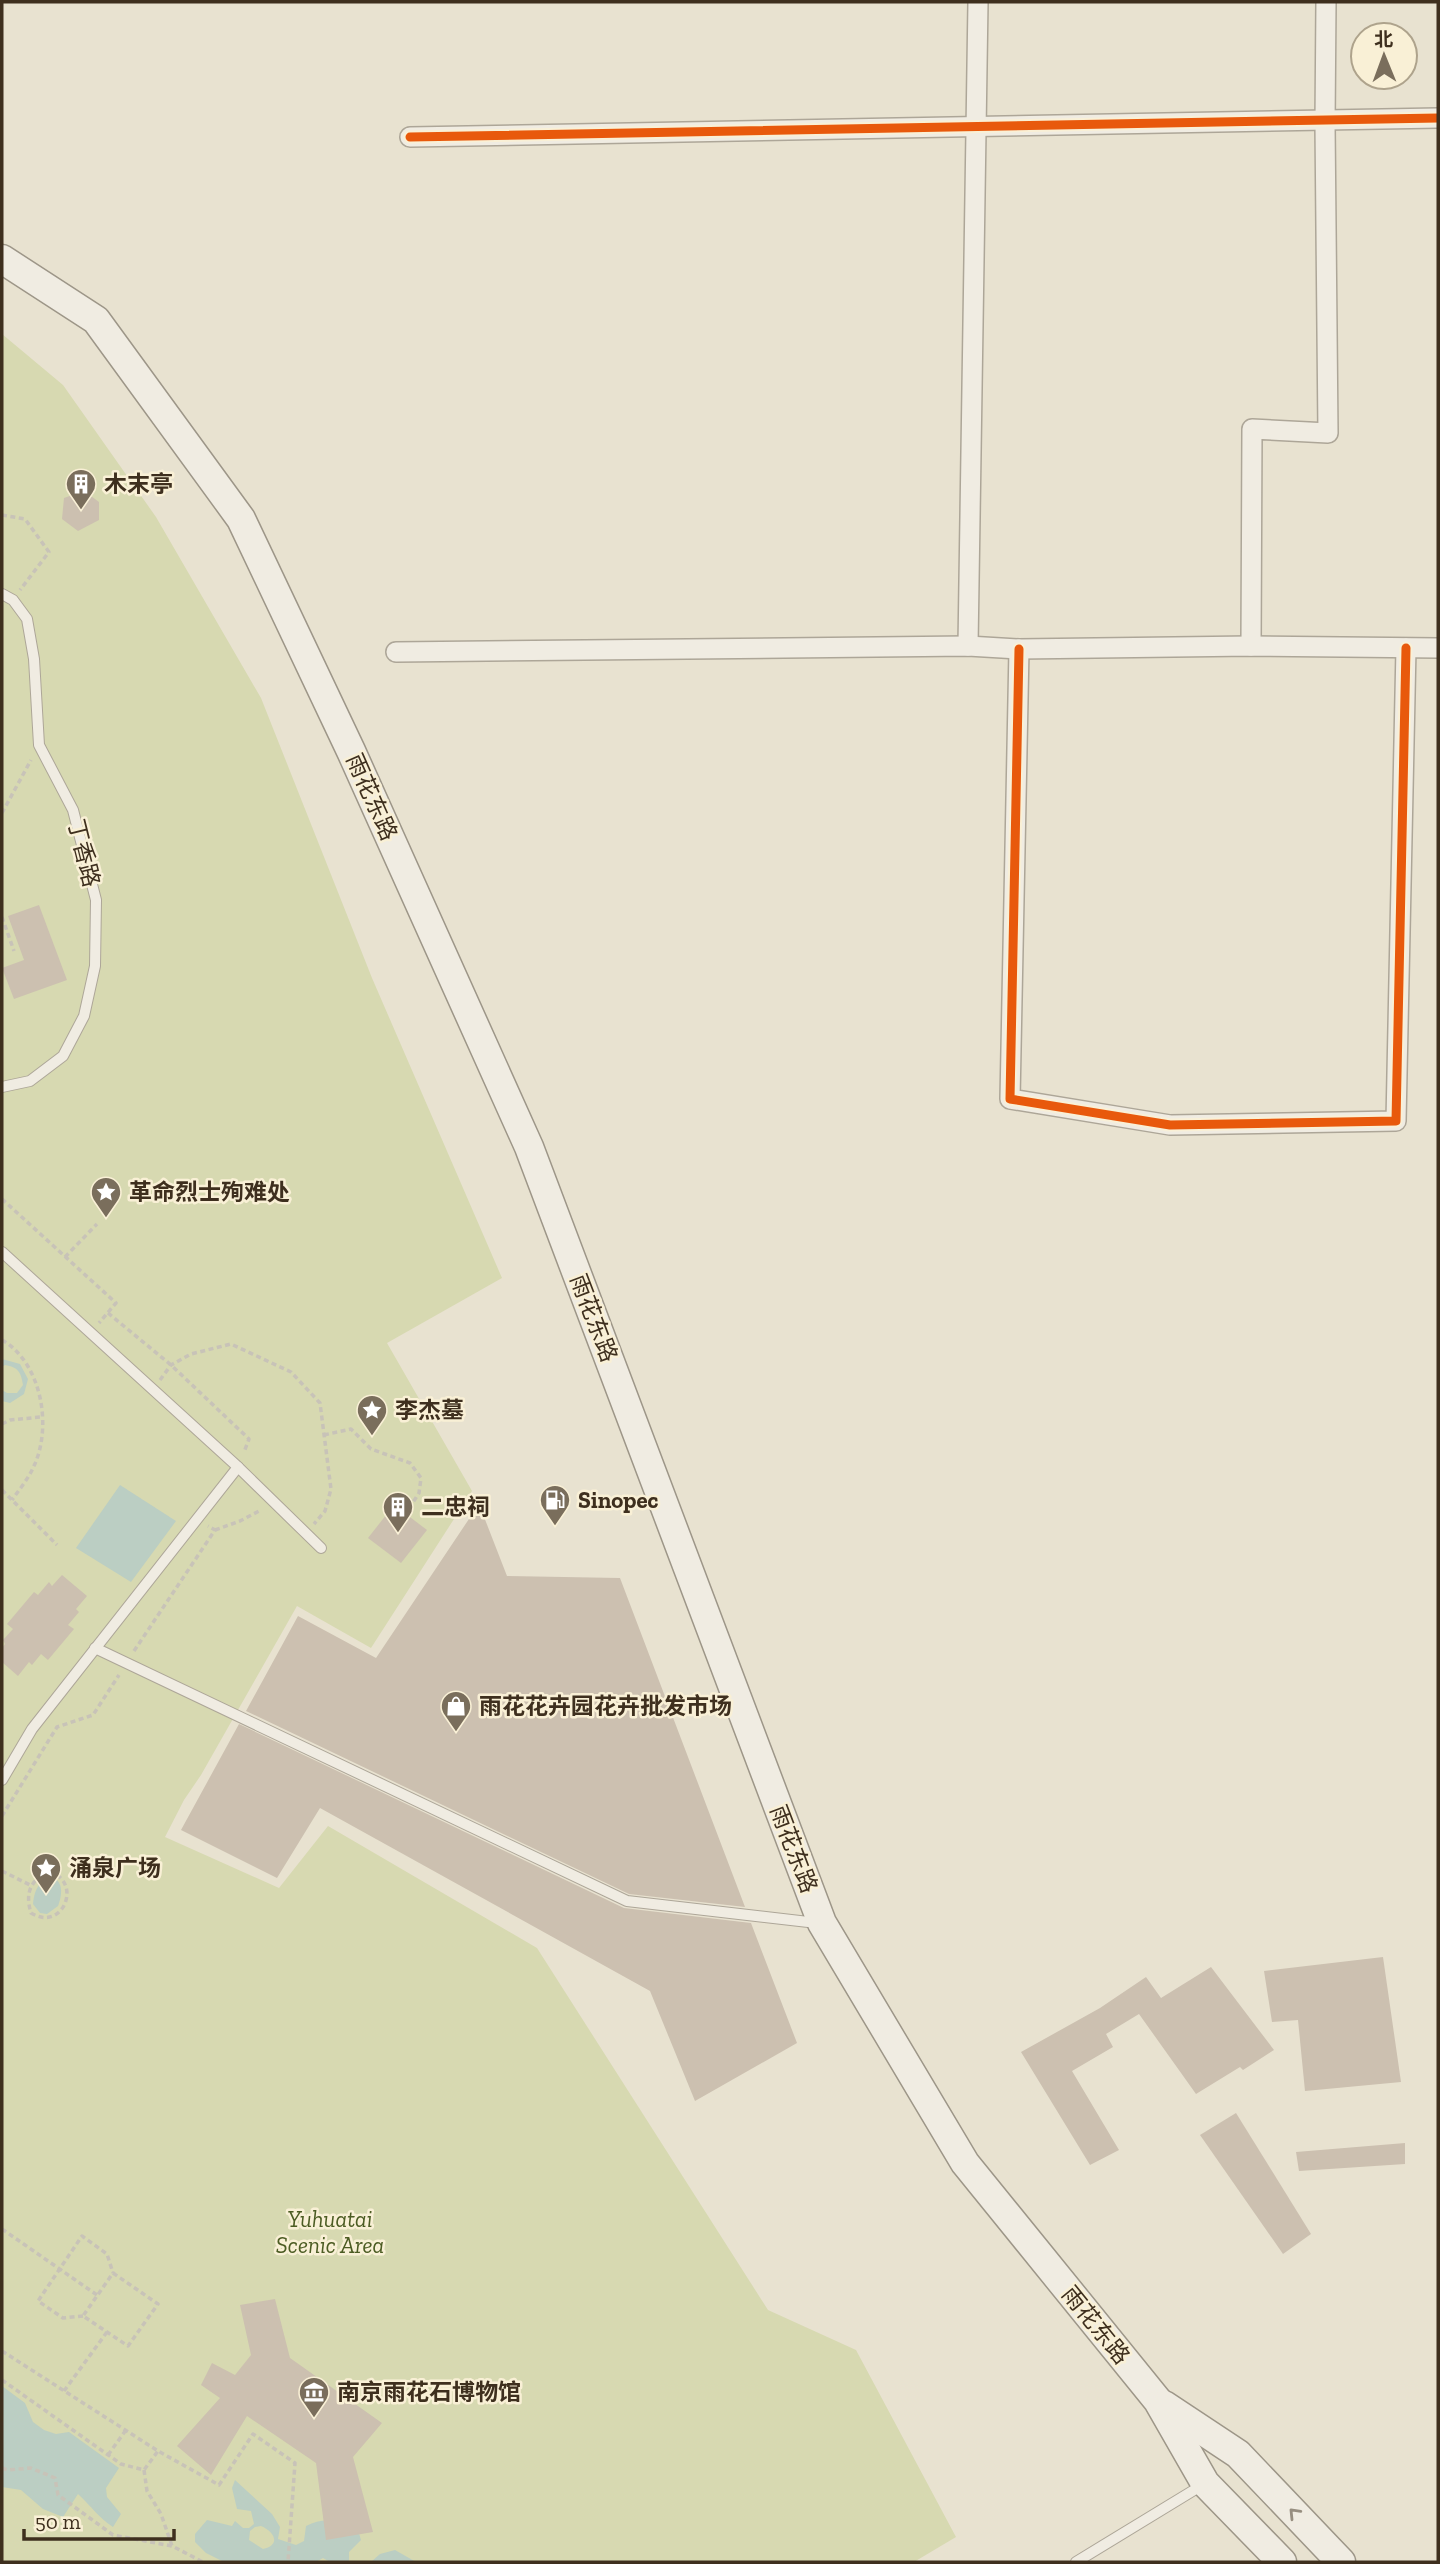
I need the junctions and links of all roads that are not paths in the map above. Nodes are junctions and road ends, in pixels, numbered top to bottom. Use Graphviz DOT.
graph roads {
  1 [pos="978,2"];
  2 [pos="1326,2"];
  3 [pos="1438,118"];
  4 [pos="1325,119"];
  5 [pos="976,126"];
  6 [pos="410,138"];
  7 [pos="2,259"];
  8 [pos="2,594"];
  9 [pos="968,646"];
  10 [pos="1251,646"];
  11 [pos="1406,648"];
  12 [pos="1438,648"];
  13 [pos="1019,649"];
  14 [pos="396,652"];
  15 [pos="2,1087"];
  16 [pos="2,1252"];
  17 [pos="237,1467"];
  18 [pos="321,1548"];
  19 [pos="95,1647"];
  20 [pos="2,1780"];
  21 [pos="822,1923"];
  22 [pos="1158,2401"];
  23 [pos="1205,2483"];
  24 [pos="1076,2562"];
  25 [pos="1282,2562"];
  26 [pos="1341,2562"];
  1 -- 5 [label="street"];
  2 -- 4 [label="street"];
  3 -- 4 [label="street"];
  4 -- 5 [label="street"];
  4 -- 10 [label="street"];
  5 -- 6 [label="street"];
  5 -- 9 [label="street"];
  7 -- 21 [label="main road, 雨花东路"];
  8 -- 15 [label="lane, 丁香路"];
  9 -- 13 [label="street"];
  9 -- 14 [label="street"];
  10 -- 11 [label="street"];
  10 -- 13 [label="street"];
  11 -- 12 [label="street"];
  11 -- 13 [label="street"];
  16 -- 17 [label="lane"];
  17 -- 18 [label="lane"];
  17 -- 19 [label="lane"];
  19 -- 20 [label="lane"];
  19 -- 21 [label="lane"];
  21 -- 22 [label="main road, 雨花东路"];
  22 -- 23 [label="main road, 雨花东路"];
  26 -- 22 [label="main road, 雨花东路, one-way"];
  23 -- 24 [label="lane"];
  23 -- 25 [label="main road, 雨花东路"];
}
